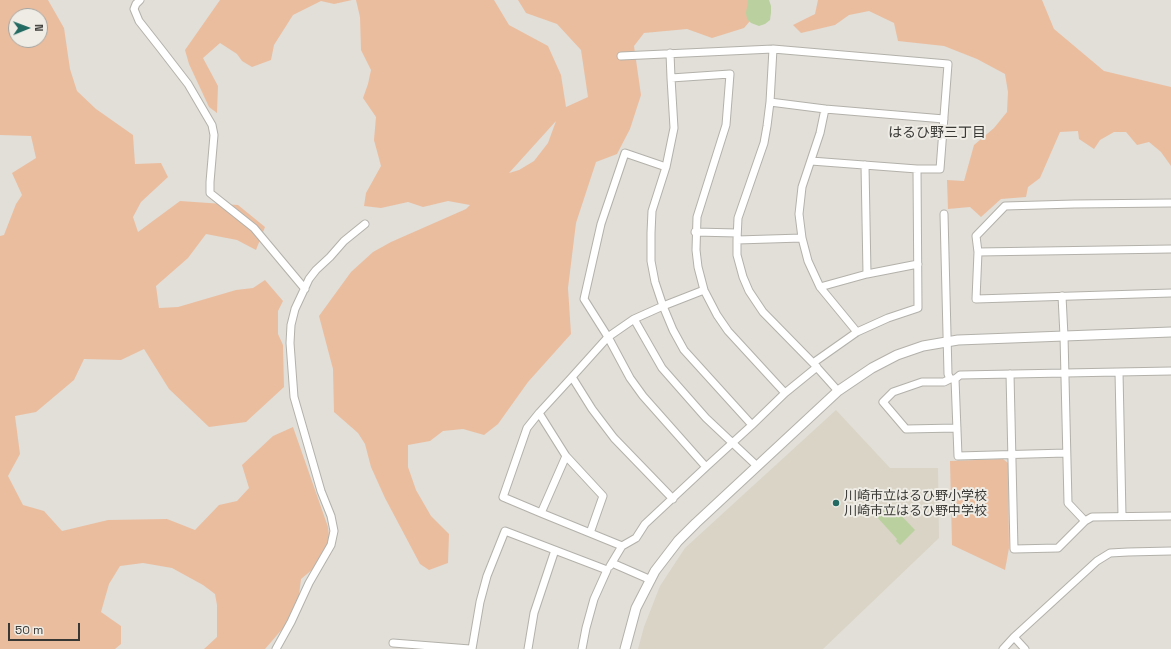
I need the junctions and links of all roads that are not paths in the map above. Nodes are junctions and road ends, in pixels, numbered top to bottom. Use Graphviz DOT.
graph roads {
  1 [pos="140,0"];
  2 [pos="773,49"];
  3 [pos="670,53"];
  4 [pos="621,56"];
  5 [pos="671,78"];
  6 [pos="770,102"];
  7 [pos="825,109"];
  8 [pos="944,118"];
  9 [pos="811,161"];
  10 [pos="864,165"];
  11 [pos="666,167"];
  12 [pos="917,169"];
  13 [pos="1171,202"];
  14 [pos="944,214"];
  15 [pos="365,224"];
  16 [pos="696,232"];
  17 [pos="737,237"];
  18 [pos="802,238"];
  19 [pos="1171,250"];
  20 [pos="978,252"];
  21 [pos="918,264"];
  22 [pos="867,274"];
  23 [pos="820,287"];
  24 [pos="305,289"];
  25 [pos="704,290"];
  26 [pos="1171,293"];
  27 [pos="1062,296"];
  28 [pos="663,306"];
  29 [pos="634,319"];
  30 [pos="857,332"];
  31 [pos="1171,332"];
  32 [pos="1064,336"];
  33 [pos="608,337"];
  34 [pos="947,341"];
  35 [pos="815,365"];
  36 [pos="1171,371"];
  37 [pos="1119,372"];
  38 [pos="1064,373"];
  39 [pos="1010,374"];
  40 [pos="572,377"];
  41 [pos="953,379"];
  42 [pos="838,391"];
  43 [pos="785,393"];
  44 [pos="539,413"];
  45 [pos="752,425"];
  46 [pos="957,428"];
  47 [pos="733,444"];
  48 [pos="1066,453"];
  49 [pos="1011,455"];
  50 [pos="566,456"];
  51 [pos="757,466"];
  52 [pos="706,467"];
  53 [pos="673,499"];
  54 [pos="541,513"];
  55 [pos="1122,516"];
  56 [pos="1171,516"];
  57 [pos="1084,521"];
  58 [pos="590,533"];
  59 [pos="622,546"];
  60 [pos="555,550"];
  61 [pos="1171,551"];
  62 [pos="612,563"];
  63 [pos="607,570"];
  64 [pos="651,580"];
  65 [pos="1014,637"];
  66 [pos="393,644"];
  67 [pos="416,647"];
  68 [pos="276,649"];
  69 [pos="471,649"];
  70 [pos="528,649"];
  71 [pos="582,649"];
  72 [pos="625,649"];
  73 [pos="1003,649"];
  74 [pos="1025,649"];
  1 -- 24 [label="street"];
  2 -- 3 [label="street"];
  2 -- 6 [label="street"];
  2 -- 8 [label="street"];
  3 -- 4 [label="street"];
  3 -- 5 [label="street"];
  5 -- 11 [label="street"];
  5 -- 16 [label="street"];
  6 -- 7 [label="street"];
  6 -- 17 [label="street"];
  7 -- 8 [label="street"];
  7 -- 9 [label="street"];
  8 -- 12 [label="street"];
  9 -- 10 [label="street"];
  9 -- 18 [label="street"];
  10 -- 12 [label="street"];
  10 -- 22 [label="street"];
  11 -- 28 [label="street"];
  11 -- 33 [label="street"];
  12 -- 21 [label="street"];
  13 -- 20 [label="street"];
  14 -- 34 [label="street"];
  15 -- 24 [label="street"];
  16 -- 17 [label="street"];
  16 -- 25 [label="street"];
  17 -- 18 [label="street"];
  17 -- 35 [label="street"];
  18 -- 23 [label="street"];
  19 -- 20 [label="street"];
  20 -- 27 [label="street"];
  21 -- 22 [label="street"];
  21 -- 30 [label="street"];
  22 -- 23 [label="street"];
  23 -- 30 [label="street"];
  24 -- 68 [label="street"];
  25 -- 28 [label="street"];
  25 -- 43 [label="street"];
  26 -- 27 [label="street"];
  27 -- 32 [label="street"];
  28 -- 29 [label="street"];
  28 -- 45 [label="street"];
  29 -- 33 [label="street"];
  29 -- 47 [label="street"];
  30 -- 35 [label="street"];
  31 -- 32 [label="street"];
  32 -- 34 [label="street"];
  32 -- 38 [label="street"];
  33 -- 40 [label="street"];
  33 -- 52 [label="street"];
  34 -- 41 [label="street"];
  34 -- 42 [label="street"];
  35 -- 42 [label="street"];
  35 -- 43 [label="street"];
  36 -- 37 [label="street"];
  37 -- 38 [label="street"];
  37 -- 55 [label="street"];
  38 -- 39 [label="street"];
  38 -- 48 [label="street"];
  39 -- 41 [label="street"];
  39 -- 49 [label="street"];
  40 -- 44 [label="street"];
  40 -- 53 [label="street"];
  41 -- 46 [label="street"];
  41 -- 46 [label="street"];
  42 -- 51 [label="street"];
  43 -- 45 [label="street"];
  44 -- 50 [label="street"];
  44 -- 54 [label="street"];
  45 -- 47 [label="street"];
  46 -- 49 [label="street"];
  47 -- 51 [label="street"];
  47 -- 52 [label="street"];
  48 -- 49 [label="street"];
  48 -- 57 [label="street"];
  49 -- 57 [label="street"];
  50 -- 54 [label="street"];
  50 -- 58 [label="street"];
  51 -- 64 [label="street"];
  52 -- 53 [label="street"];
  53 -- 59 [label="street"];
  54 -- 58 [label="street"];
  55 -- 56 [label="street"];
  55 -- 57 [label="street"];
  58 -- 59 [label="street"];
  59 -- 62 [label="street"];
  60 -- 63 [label="street"];
  60 -- 69 [label="street"];
  60 -- 70 [label="street"];
  61 -- 65 [label="street"];
  62 -- 63 [label="street"];
  62 -- 64 [label="street"];
  63 -- 71 [label="street"];
  64 -- 72 [label="street"];
  65 -- 73 [label="street"];
  65 -- 74 [label="street"];
  66 -- 67 [label="street"];
  67 -- 69 [label="street"];
}
